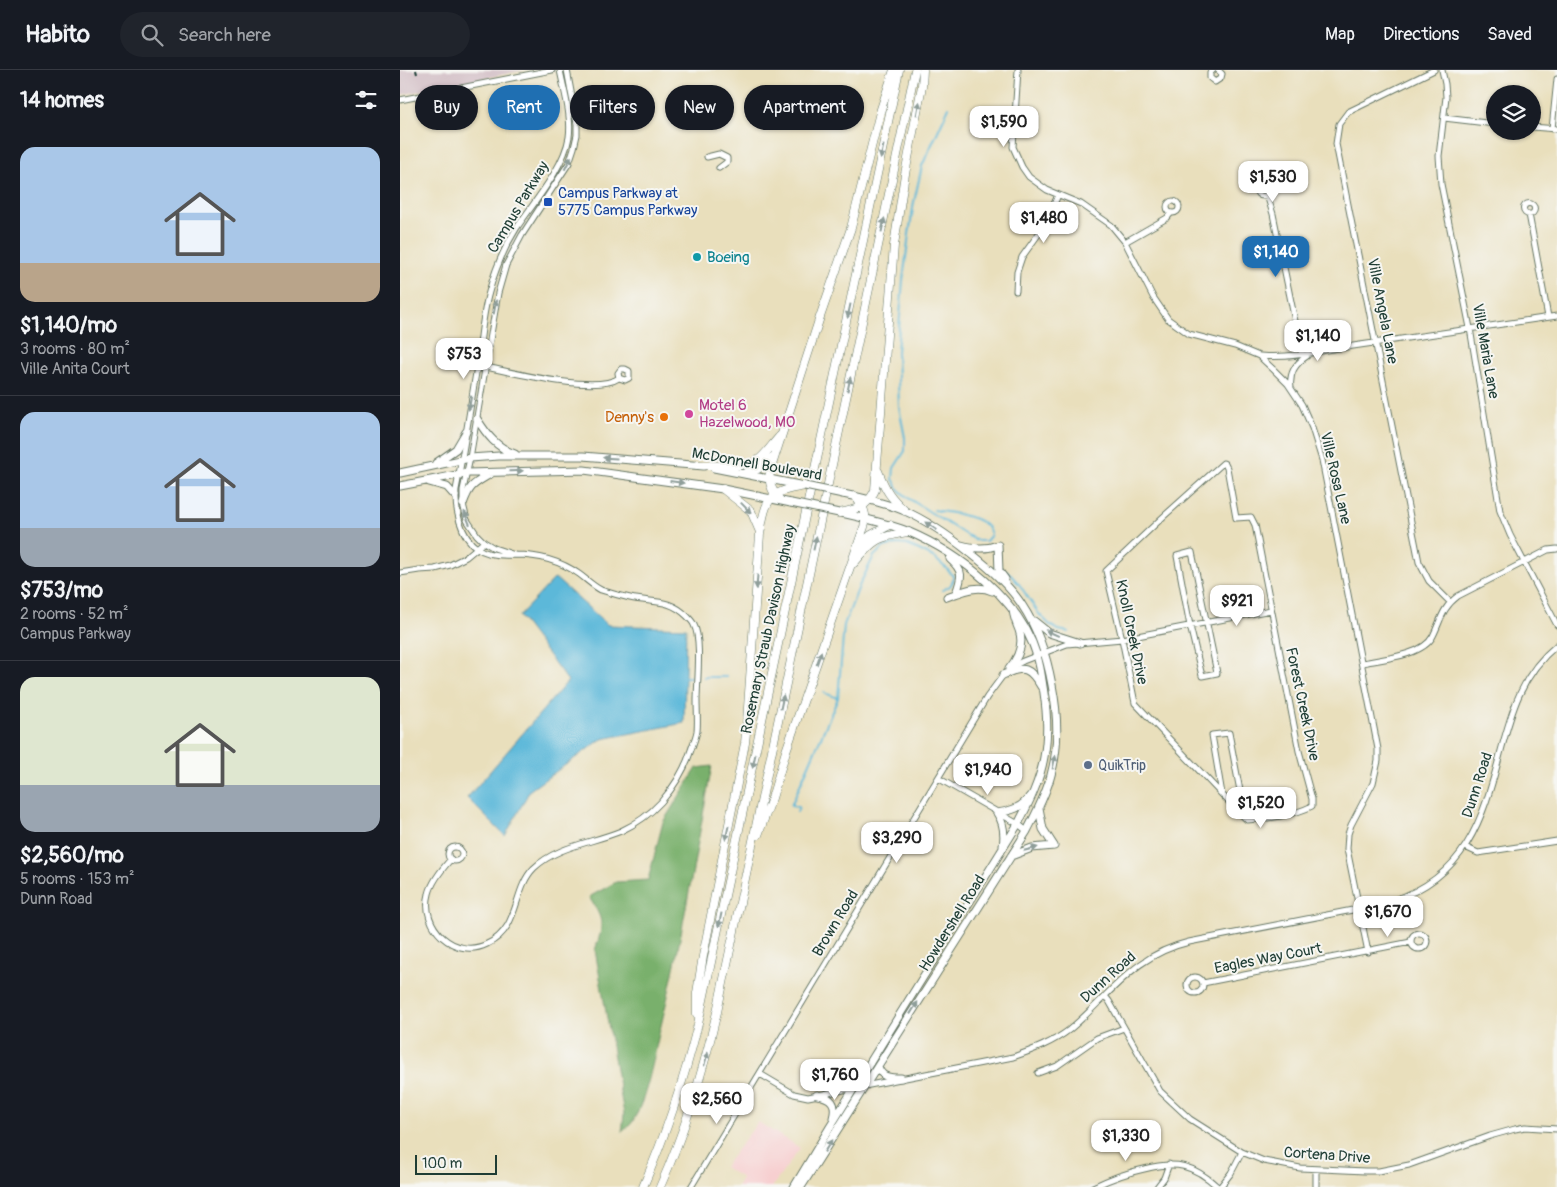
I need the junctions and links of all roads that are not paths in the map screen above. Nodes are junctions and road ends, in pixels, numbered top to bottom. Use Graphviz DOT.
graph roads {
  1 [pos="552,70"];
  2 [pos="560,70"];
  3 [pos="567,70"];
  4 [pos="894,70"];
  5 [pos="899,70"];
  6 [pos="915,70"];
  7 [pos="923,70"];
  8 [pos="1018,70"];
  9 [pos="1213,70"];
  10 [pos="1218,70"];
  11 [pos="1434,70"];
  12 [pos="1442,70"];
  13 [pos="1557,79"];
  14 [pos="400,100"];
  15 [pos="1444,118"];
  16 [pos="1486,123"];
  17 [pos="1541,128"];
  18 [pos="1555,129"];
  19 [pos="707,157"];
  20 [pos="718,168"];
  21 [pos="1058,194"];
  22 [pos="1267,195"];
  23 [pos="1170,213"];
  24 [pos="1529,214"];
  25 [pos="1125,242"];
  26 [pos="1016,291"];
  27 [pos="1557,316"];
  28 [pos="1548,317"];
  29 [pos="1470,328"];
  30 [pos="1376,343"];
  31 [pos="1310,354"];
  32 [pos="1302,355"];
  33 [pos="1259,356"];
  34 [pos="477,365"];
  35 [pos="485,367"];
  36 [pos="619,378"];
  37 [pos="1291,388"];
  38 [pos="477,419"];
  39 [pos="784,431"];
  40 [pos="466,432"];
  41 [pos="776,455"];
  42 [pos="521,456"];
  43 [pos="470,458"];
  44 [pos="461,460"];
  45 [pos="1225,464"];
  46 [pos="698,465"];
  47 [pos="431,466"];
  48 [pos="878,469"];
  49 [pos="494,471"];
  50 [pos="400,473"];
  51 [pos="745,473"];
  52 [pos="463,474"];
  53 [pos="770,478"];
  54 [pos="424,481"];
  55 [pos="400,486"];
  56 [pos="795,486"];
  57 [pos="805,486"];
  58 [pos="723,489"];
  59 [pos="455,496"];
  60 [pos="854,496"];
  61 [pos="775,498"];
  62 [pos="870,500"];
  63 [pos="463,504"];
  64 [pos="863,506"];
  65 [pos="905,511"];
  66 [pos="839,513"];
  67 [pos="866,519"];
  68 [pos="890,526"];
  69 [pos="908,532"];
  70 [pos="760,534"];
  71 [pos="926,541"];
  72 [pos="484,542"];
  73 [pos="956,543"];
  74 [pos="477,548"];
  75 [pos="1557,548"];
  76 [pos="857,549"];
  77 [pos="515,555"];
  78 [pos="1524,562"];
  79 [pos="851,566"];
  80 [pos="400,573"];
  81 [pos="1009,588"];
  82 [pos="956,593"];
  83 [pos="1001,596"];
  84 [pos="948,598"];
  85 [pos="1450,602"];
  86 [pos="1013,610"];
  87 [pos="1271,610"];
  88 [pos="1028,616"];
  89 [pos="1207,623"];
  90 [pos="1557,625"];
  91 [pos="1190,626"];
  92 [pos="1122,639"];
  93 [pos="1080,643"];
  94 [pos="1557,645"];
  95 [pos="1045,652"];
  96 [pos="1037,655"];
  97 [pos="1362,663"];
  98 [pos="1009,669"];
  99 [pos="1003,675"];
  100 [pos="1044,694"];
  101 [pos="938,778"];
  102 [pos="1035,787"];
  103 [pos="1222,794"];
  104 [pos="1039,806"];
  105 [pos="997,812"];
  106 [pos="1245,817"];
  107 [pos="1018,824"];
  108 [pos="1027,830"];
  109 [pos="1557,841"];
  110 [pos="1465,847"];
  111 [pos="1003,849"];
  112 [pos="750,853"];
  113 [pos="1009,857"];
  114 [pos="451,859"];
  115 [pos="1360,909"];
  116 [pos="1411,942"];
  117 [pos="1368,952"];
  118 [pos="1203,983"];
  119 [pos="1105,996"];
  120 [pos="697,1027"];
  121 [pos="1124,1028"];
  122 [pos="878,1066"];
  123 [pos="1038,1073"];
  124 [pos="760,1074"];
  125 [pos="901,1078"];
  126 [pos="866,1085"];
  127 [pos="854,1088"];
  128 [pos="817,1095"];
  129 [pos="830,1127"];
  130 [pos="1557,1129"];
  131 [pos="1242,1152"];
  132 [pos="1168,1164"];
  133 [pos="1316,1169"];
  134 [pos="643,1187"];
  135 [pos="660,1187"];
  136 [pos="691,1187"];
  137 [pos="794,1187"];
  138 [pos="802,1187"];
  139 [pos="1093,1187"];
  140 [pos="1158,1187"];
  141 [pos="1219,1187"];
  142 [pos="1316,1187"];
  1 -- 14 [label="street"];
  2 -- 34 [label="street, Campus Parkway"];
  35 -- 3 [label="street, Campus Parkway, one-way"];
  4 -- 39 [label="highway"];
  5 -- 120 [label="highway, Rosemary Straub Davison Highway, one-way"];
  112 -- 6 [label="highway, Rosemary Straub Davison Highway, one-way"];
  48 -- 7 [label="highway, one-way"];
  8 -- 21 [label="street, Ville Rosa Lane"];
  9 -- 10 [label="street"];
  11 -- 30 [label="street, Ville Angela Lane"];
  12 -- 15 [label="street, Ville Maria Lane"];
  13 -- 18 [label="street"];
  15 -- 16 [label="street"];
  15 -- 29 [label="street, Ville Maria Lane"];
  17 -- 18 [label="street"];
  19 -- 20 [label="street"];
  21 -- 25 [label="street, Ville Rosa Lane"];
  21 -- 26 [label="street"];
  22 -- 32 [label="street"];
  23 -- 25 [label="street"];
  24 -- 28 [label="street"];
  25 -- 33 [label="street, Ville Rosa Lane"];
  27 -- 28 [label="street"];
  28 -- 29 [label="street"];
  29 -- 30 [label="street"];
  29 -- 78 [label="street, Ville Maria Lane"];
  30 -- 31 [label="street"];
  30 -- 85 [label="street, Ville Angela Lane"];
  31 -- 32 [label="street"];
  31 -- 37 [label="street"];
  32 -- 33 [label="street"];
  33 -- 37 [label="street, Ville Rosa Lane"];
  34 -- 35 [label="street"];
  34 -- 40 [label="street, Campus Parkway, one-way"];
  35 -- 36 [label="street"];
  35 -- 38 [label="street, Campus Parkway"];
  37 -- 97 [label="street, Ville Rosa Lane"];
  38 -- 42 [label="main road"];
  38 -- 43 [label="street, Campus Parkway"];
  39 -- 41 [label="highway"];
  39 -- 46 [label="highway"];
  40 -- 44 [label="street, Campus Parkway"];
  40 -- 47 [label="main road"];
  41 -- 51 [label="highway"];
  41 -- 53 [label="highway"];
  42 -- 43 [label="main road, McDonnell Boulevard"];
  46 -- 42 [label="main road, McDonnell Boulevard, one-way"];
  43 -- 44 [label="main road, McDonnell Boulevard"];
  43 -- 52 [label="street, Campus Parkway"];
  44 -- 47 [label="main road, McDonnell Boulevard"];
  44 -- 52 [label="street, Campus Parkway"];
  45 -- 87 [label="street, Forest Creek Drive"];
  45 -- 92 [label="street, Knoll Creek Drive"];
  46 -- 51 [label="main road, McDonnell Boulevard"];
  47 -- 50 [label="main road, McDonnell Boulevard"];
  48 -- 62 [label="highway"];
  48 -- 65 [label="highway"];
  49 -- 52 [label="main road, McDonnell Boulevard"];
  49 -- 58 [label="main road, McDonnell Boulevard, one-way"];
  49 -- 63 [label="main road"];
  51 -- 53 [label="main road, McDonnell Boulevard"];
  52 -- 54 [label="main road, McDonnell Boulevard"];
  52 -- 59 [label="street"];
  52 -- 63 [label="street"];
  53 -- 56 [label="main road, McDonnell Boulevard"];
  53 -- 61 [label="highway"];
  54 -- 55 [label="main road, McDonnell Boulevard"];
  54 -- 59 [label="main road"];
  56 -- 57 [label="highway"];
  56 -- 61 [label="highway"];
  57 -- 60 [label="main road, McDonnell Boulevard, bridge"];
  58 -- 61 [label="main road, McDonnell Boulevard"];
  58 -- 70 [label="highway, one-way"];
  59 -- 74 [label="street"];
  60 -- 62 [label="main road, McDonnell Boulevard"];
  60 -- 64 [label="highway"];
  61 -- 66 [label="main road, McDonnell Boulevard, bridge"];
  61 -- 70 [label="highway"];
  62 -- 64 [label="highway"];
  62 -- 65 [label="main road, McDonnell Boulevard"];
  72 -- 63 [label="street, one-way"];
  64 -- 66 [label="highway"];
  64 -- 67 [label="highway"];
  73 -- 65 [label="main road, McDonnell Boulevard, one-way"];
  66 -- 67 [label="main road, McDonnell Boulevard"];
  67 -- 68 [label="main road, McDonnell Boulevard"];
  67 -- 76 [label="highway"];
  68 -- 69 [label="main road, McDonnell Boulevard"];
  68 -- 76 [label="highway"];
  69 -- 71 [label="main road, McDonnell Boulevard"];
  69 -- 79 [label="highway"];
  70 -- 120 [label="highway, one-way"];
  71 -- 82 [label="main road"];
  71 -- 83 [label="main road, McDonnell Boulevard"];
  72 -- 74 [label="street"];
  72 -- 77 [label="street"];
  73 -- 81 [label="main road, McDonnell Boulevard"];
  73 -- 81 [label="main road"];
  74 -- 77 [label="street"];
  74 -- 80 [label="street"];
  75 -- 78 [label="street"];
  76 -- 79 [label="highway"];
  77 -- 114 [label="street"];
  78 -- 85 [label="street"];
  78 -- 90 [label="street, Ville Maria Lane"];
  112 -- 79 [label="highway, one-way"];
  81 -- 88 [label="main road, McDonnell Boulevard"];
  83 -- 84 [label="main road"];
  83 -- 86 [label="main road, McDonnell Boulevard"];
  85 -- 97 [label="street"];
  86 -- 96 [label="main road, McDonnell Boulevard"];
  86 -- 98 [label="main road"];
  87 -- 89 [label="street, Brown Road"];
  87 -- 106 [label="street, Forest Creek Drive"];
  93 -- 88 [label="main road, one-way"];
  88 -- 95 [label="main road, McDonnell Boulevard"];
  89 -- 91 [label="street, Brown Road"];
  89 -- 91 [label="street"];
  89 -- 91 [label="street"];
  91 -- 92 [label="street, Brown Road"];
  92 -- 93 [label="street, Brown Road"];
  92 -- 103 [label="street, Knoll Creek Drive"];
  93 -- 95 [label="street, Brown Road"];
  94 -- 110 [label="street, Dunn Road"];
  95 -- 96 [label="street, Brown Road"];
  104 -- 95 [label="main road, Howdershell Road, one-way"];
  96 -- 98 [label="street, Brown Road"];
  96 -- 100 [label="main road, Howdershell Road"];
  97 -- 115 [label="street, Ville Rosa Lane"];
  98 -- 99 [label="street, Brown Road"];
  99 -- 100 [label="main road"];
  99 -- 101 [label="street, Brown Road"];
  100 -- 102 [label="main road, Howdershell Road"];
  101 -- 105 [label="street"];
  101 -- 124 [label="street, Brown Road"];
  102 -- 105 [label="main road"];
  102 -- 107 [label="main road, Howdershell Road"];
  103 -- 106 [label="street"];
  103 -- 106 [label="street"];
  104 -- 108 [label="main road, Howdershell Road"];
  113 -- 104 [label="main road, one-way"];
  105 -- 107 [label="street"];
  105 -- 111 [label="main road"];
  107 -- 108 [label="street"];
  107 -- 111 [label="main road, Howdershell Road"];
  108 -- 113 [label="main road, Howdershell Road"];
  109 -- 110 [label="street"];
  110 -- 115 [label="street, Dunn Road"];
  111 -- 127 [label="main road, Howdershell Road"];
  135 -- 112 [label="highway, Rosemary Straub Davison Highway, one-way"];
  122 -- 113 [label="main road, Howdershell Road, one-way"];
  115 -- 117 [label="street"];
  115 -- 119 [label="street, Dunn Road"];
  116 -- 117 [label="street, Eagles Way Court"];
  117 -- 118 [label="street, Eagles Way Court"];
  119 -- 121 [label="street, Cortena Drive"];
  119 -- 125 [label="street, Dunn Road"];
  120 -- 134 [label="highway, Rosemary Straub Davison Highway"];
  121 -- 123 [label="street"];
  121 -- 131 [label="street, Cortena Drive"];
  122 -- 125 [label="main road"];
  122 -- 126 [label="main road, Howdershell Road"];
  124 -- 128 [label="street, Dunn Road"];
  124 -- 136 [label="street"];
  125 -- 126 [label="street, Dunn Road"];
  126 -- 127 [label="street, Dunn Road"];
  138 -- 126 [label="main road, Howdershell Road, one-way"];
  127 -- 128 [label="street, Dunn Road"];
  127 -- 129 [label="main road, Howdershell Road"];
  128 -- 129 [label="main road"];
  129 -- 137 [label="main road, Howdershell Road"];
  130 -- 133 [label="street, Cortena Drive"];
  131 -- 133 [label="street, Cortena Drive"];
  131 -- 141 [label="street"];
  132 -- 139 [label="street"];
  132 -- 140 [label="street"];
  132 -- 141 [label="street"];
  133 -- 142 [label="street"];
}
